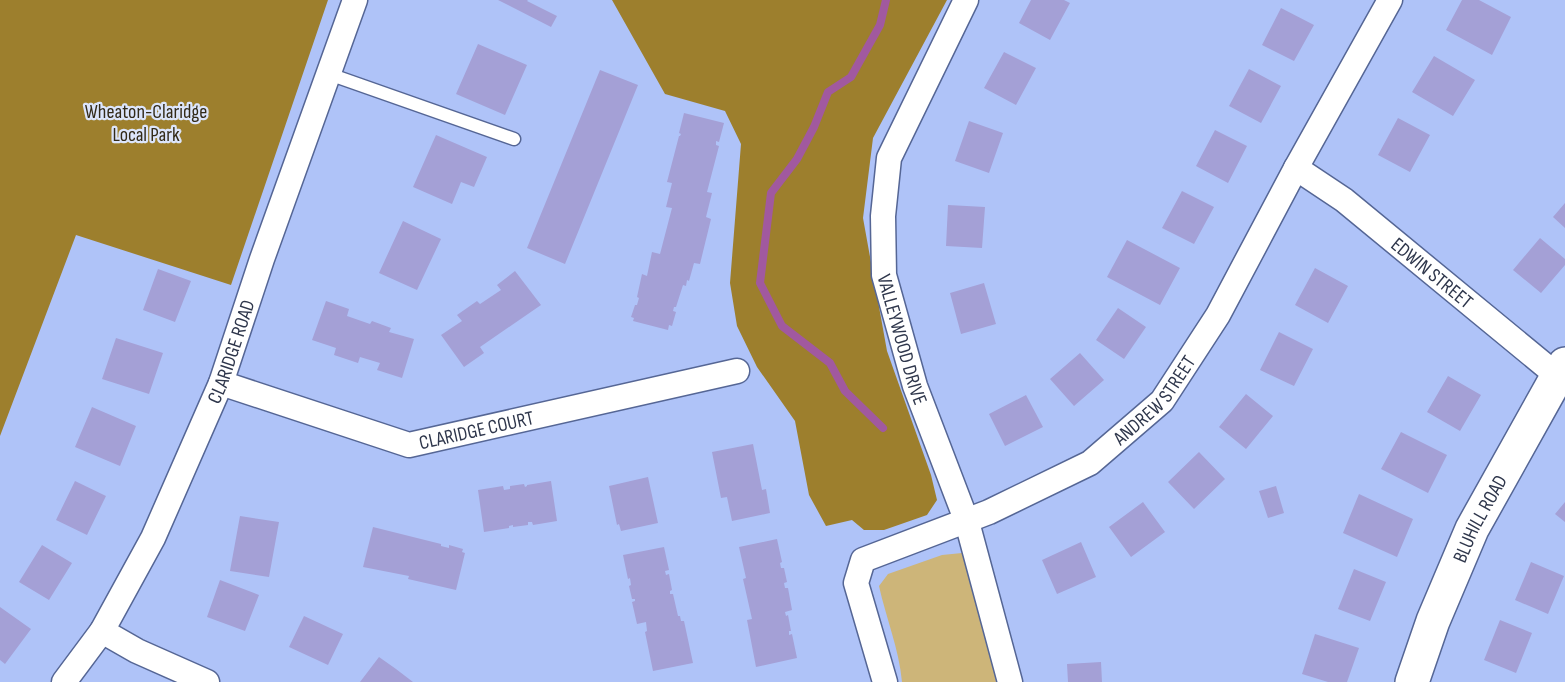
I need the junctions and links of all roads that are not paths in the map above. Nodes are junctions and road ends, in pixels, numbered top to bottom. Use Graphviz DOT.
graph roads {
  1 [pos="355,0"];
  2 [pos="966,0"];
  3 [pos="1390,0"];
  4 [pos="329,74"];
  5 [pos="514,139"];
  6 [pos="1296,168"];
  7 [pos="737,371"];
  8 [pos="1563,374"];
  9 [pos="221,383"];
  10 [pos="967,522"];
  11 [pos="102,631"];
  12 [pos="64,682"];
  13 [pos="207,682"];
  14 [pos="885,682"];
  15 [pos="1010,682"];
  16 [pos="1412,682"];
  1 -- 4 [label="street, CLARIDGE ROAD"];
  2 -- 10 [label="street, VALLEYWOOD DRIVE"];
  3 -- 6 [label="street, ANDREW STREET"];
  4 -- 5 [label="lane"];
  4 -- 9 [label="street, CLARIDGE ROAD"];
  6 -- 8 [label="street, EDWIN STREET"];
  6 -- 10 [label="street, ANDREW STREET"];
  7 -- 9 [label="street, CLARIDGE COURT"];
  8 -- 16 [label="street, BLUHILL ROAD"];
  9 -- 11 [label="street, CLARIDGE ROAD"];
  10 -- 14 [label="street, ANDREW STREET"];
  10 -- 15 [label="street, VALLEYWOOD DRIVE"];
  11 -- 12 [label="street, CLARIDGE ROAD"];
  11 -- 13 [label="street"];
}
